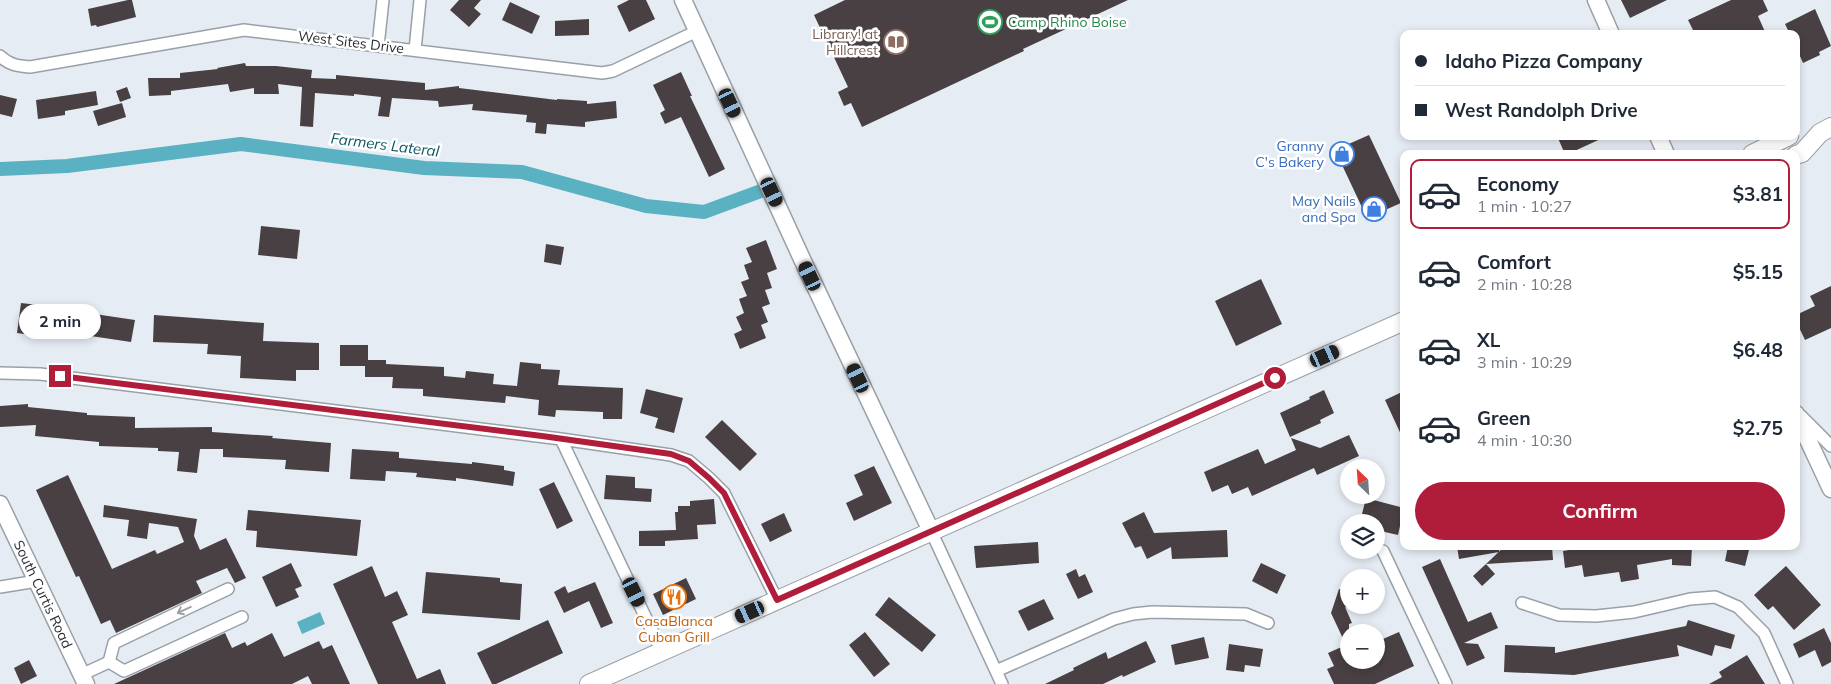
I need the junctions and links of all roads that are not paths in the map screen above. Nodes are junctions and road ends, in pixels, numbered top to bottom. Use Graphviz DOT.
graph roads {
  1 [pos="384,0"];
  2 [pos="420,0"];
  3 [pos="683,0"];
  4 [pos="1596,0"];
  5 [pos="1609,30"];
  6 [pos="697,31"];
  7 [pos="378,46"];
  8 [pos="415,50"];
  9 [pos="0,56"];
  10 [pos="1825,130"];
  11 [pos="1800,133"];
  12 [pos="1781,140"];
  13 [pos="1760,150"];
  14 [pos="1800,154"];
  15 [pos="1400,323"];
  16 [pos="0,373"];
  17 [pos="1800,416"];
  18 [pos="1800,421"];
  19 [pos="561,439"];
  20 [pos="1831,446"];
  21 [pos="1831,488"];
  22 [pos="0,504"];
  23 [pos="931,531"];
  24 [pos="1385,555"];
  25 [pos="37,581"];
  26 [pos="0,587"];
  27 [pos="228,589"];
  28 [pos="777,600"];
  29 [pos="1522,603"];
  30 [pos="242,617"];
  31 [pos="1268,623"];
  32 [pos="662,652"];
  33 [pos="109,662"];
  34 [pos="996,671"];
  35 [pos="83,679"];
  36 [pos="589,684"];
  37 [pos="1002,684"];
  38 [pos="1446,684"];
  39 [pos="1787,684"];
  1 -- 7 [label="street"];
  2 -- 8 [label="street"];
  3 -- 6 [label="street"];
  4 -- 5 [label="street"];
  6 -- 8 [label="street, West Sites Drive"];
  6 -- 23 [label="street"];
  7 -- 8 [label="street, West Sites Drive"];
  7 -- 9 [label="street, West Sites Drive"];
  10 -- 11 [label="main road"];
  10 -- 14 [label="main road"];
  12 -- 13 [label="main road"];
  15 -- 23 [label="main road"];
  16 -- 19 [label="street"];
  17 -- 20 [label="street"];
  18 -- 21 [label="street"];
  19 -- 28 [label="street"];
  19 -- 32 [label="street"];
  22 -- 25 [label="street, South Curtis Road"];
  23 -- 28 [label="main road"];
  23 -- 34 [label="street"];
  24 -- 38 [label="street"];
  25 -- 26 [label="street"];
  25 -- 35 [label="street, South Curtis Road"];
  27 -- 33 [label="street, one-way"];
  28 -- 32 [label="main road"];
  29 -- 39 [label="street"];
  30 -- 33 [label="street"];
  31 -- 34 [label="street"];
  32 -- 36 [label="main road"];
  33 -- 35 [label="street"];
  34 -- 37 [label="street"];
}
